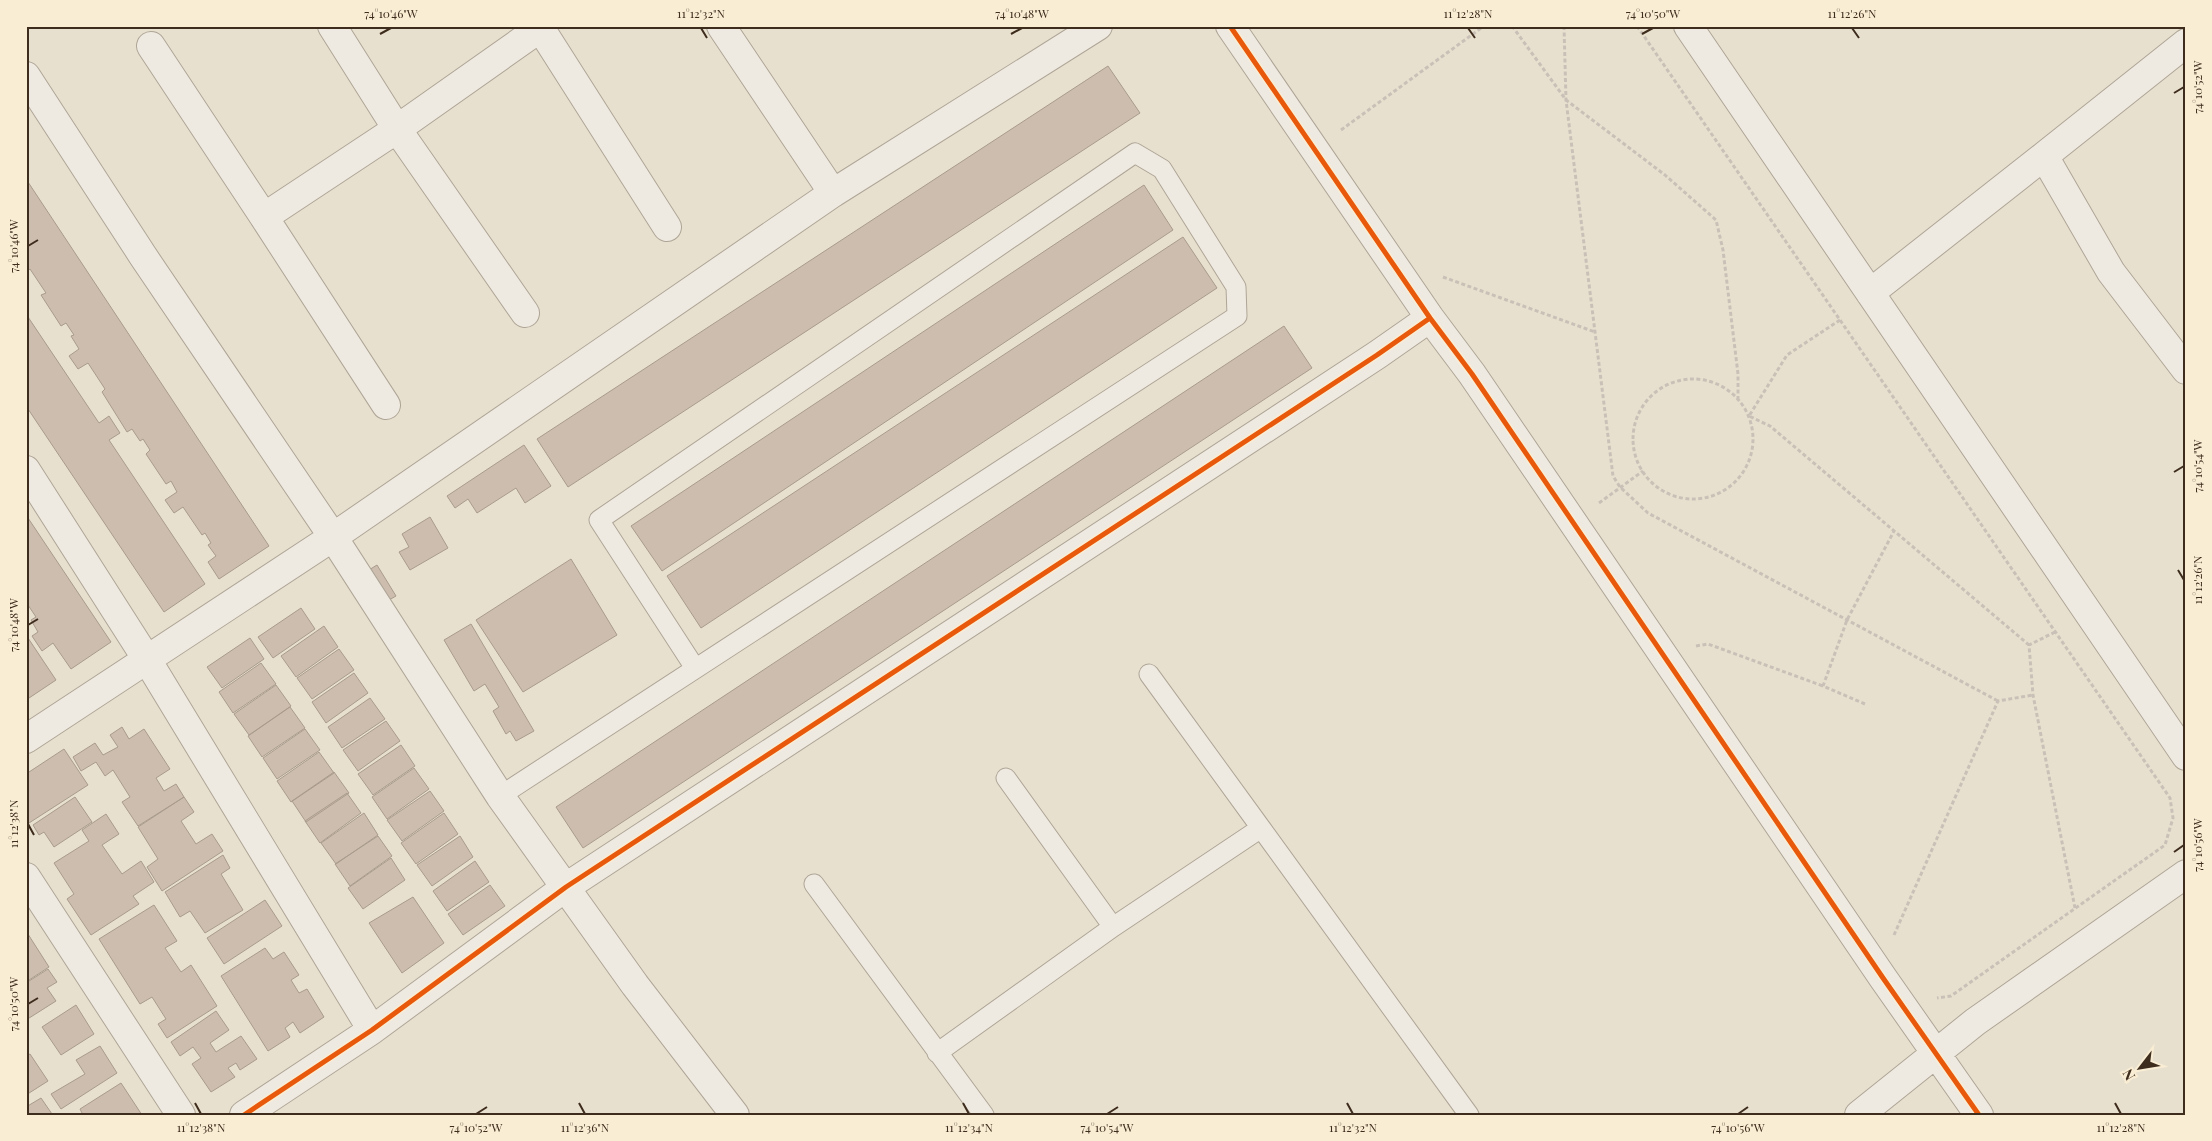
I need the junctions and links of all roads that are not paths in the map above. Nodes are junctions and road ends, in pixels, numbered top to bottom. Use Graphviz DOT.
graph roads {
  1 [pos="332,26"];
  2 [pos="721,26"];
  3 [pos="1098,26"];
  4 [pos="1230,26"];
  5 [pos="1688,26"];
  6 [pos="541,27"];
  7 [pos="2186,43"];
  8 [pos="152,46"];
  9 [pos="26,76"];
  10 [pos="397,129"];
  11 [pos="2044,156"];
  12 [pos="833,193"];
  13 [pos="264,217"];
  14 [pos="667,227"];
  15 [pos="1870,293"];
  16 [pos="525,313"];
  17 [pos="1430,318"];
  18 [pos="2186,370"];
  19 [pos="386,405"];
  20 [pos="26,470"];
  21 [pos="333,537"];
  22 [pos="146,658"];
  23 [pos="695,668"];
  24 [pos="1149,674"];
  25 [pos="26,739"];
  26 [pos="2186,756"];
  27 [pos="1006,778"];
  28 [pos="500,796"];
  29 [pos="1261,828"];
  30 [pos="2186,874"];
  31 [pos="26,876"];
  32 [pos="814,884"];
  33 [pos="566,887"];
  34 [pos="1113,927"];
  35 [pos="372,1030"];
  36 [pos="937,1053"];
  37 [pos="1936,1053"];
  38 [pos="181,1115"];
  39 [pos="244,1115"];
  40 [pos="735,1115"];
  41 [pos="984,1115"];
  42 [pos="1469,1115"];
  43 [pos="1859,1115"];
  44 [pos="1979,1115"];
  1 -- 10 [label="street"];
  2 -- 12 [label="street"];
  3 -- 12 [label="street"];
  4 -- 17 [label="street"];
  5 -- 15 [label="street"];
  6 -- 10 [label="street"];
  6 -- 14 [label="street"];
  7 -- 11 [label="street"];
  8 -- 13 [label="street"];
  9 -- 21 [label="street"];
  10 -- 13 [label="street"];
  10 -- 16 [label="street"];
  11 -- 15 [label="street"];
  11 -- 18 [label="street"];
  12 -- 21 [label="street"];
  13 -- 19 [label="street"];
  15 -- 26 [label="street"];
  17 -- 33 [label="street"];
  17 -- 37 [label="street"];
  20 -- 22 [label="street"];
  21 -- 22 [label="street"];
  21 -- 28 [label="street"];
  22 -- 25 [label="street"];
  22 -- 35 [label="street"];
  23 -- 23 [label="lane"];
  23 -- 28 [label="lane"];
  24 -- 29 [label="lane"];
  27 -- 34 [label="lane"];
  28 -- 33 [label="street"];
  29 -- 34 [label="lane"];
  29 -- 42 [label="lane"];
  30 -- 37 [label="street"];
  31 -- 38 [label="street"];
  32 -- 36 [label="lane"];
  33 -- 35 [label="street"];
  33 -- 40 [label="street"];
  34 -- 36 [label="lane"];
  35 -- 39 [label="street"];
  36 -- 41 [label="lane"];
  37 -- 43 [label="street"];
  37 -- 44 [label="street"];
}
